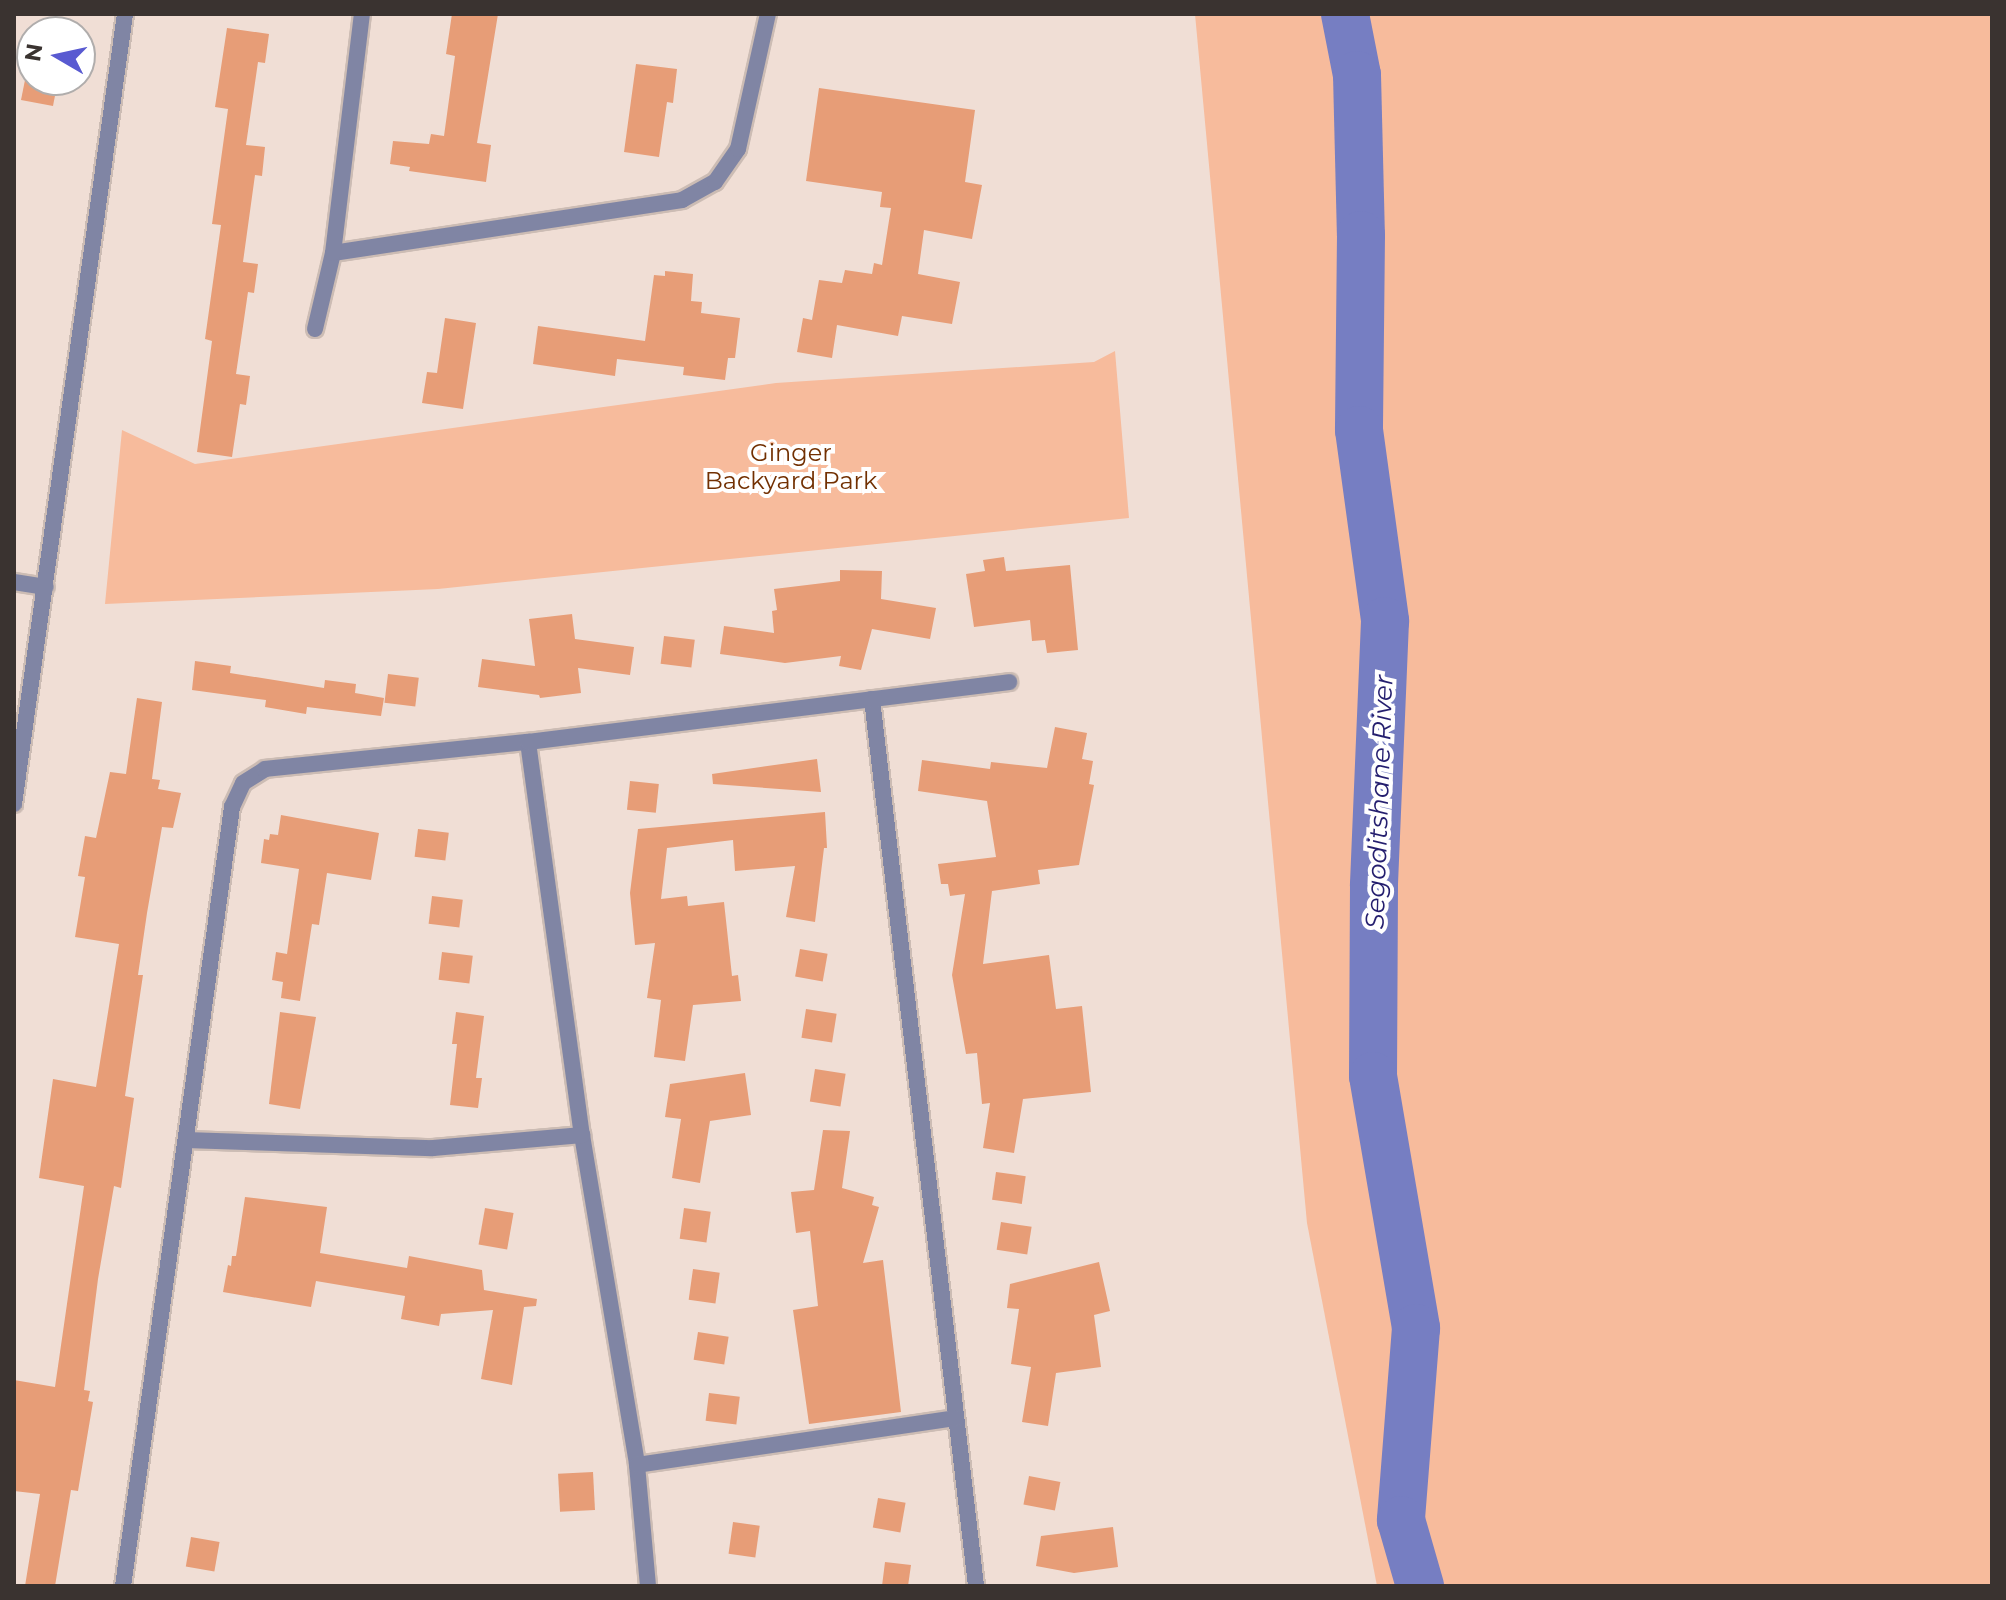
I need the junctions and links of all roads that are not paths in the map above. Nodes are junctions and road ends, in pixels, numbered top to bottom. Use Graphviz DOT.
graph roads {
  1 [pos="125,14"];
  2 [pos="362,14"];
  3 [pos="768,14"];
  4 [pos="333,253"];
  5 [pos="315,329"];
  6 [pos="14,582"];
  7 [pos="46,587"];
  8 [pos="1009,682"];
  9 [pos="872,699"];
  10 [pos="528,742"];
  11 [pos="14,804"];
  12 [pos="582,1135"];
  13 [pos="186,1140"];
  14 [pos="956,1418"];
  15 [pos="637,1465"];
  16 [pos="123,1586"];
  17 [pos="648,1586"];
  18 [pos="976,1586"];
  1 -- 7 [label="street"];
  2 -- 4 [label="street"];
  3 -- 4 [label="street"];
  4 -- 5 [label="street"];
  6 -- 7 [label="street"];
  7 -- 11 [label="street"];
  8 -- 9 [label="street"];
  9 -- 10 [label="street"];
  9 -- 14 [label="street"];
  10 -- 12 [label="street"];
  10 -- 13 [label="street"];
  12 -- 13 [label="street"];
  12 -- 15 [label="street"];
  13 -- 16 [label="street"];
  14 -- 15 [label="street"];
  14 -- 18 [label="street"];
  15 -- 17 [label="street"];
}
